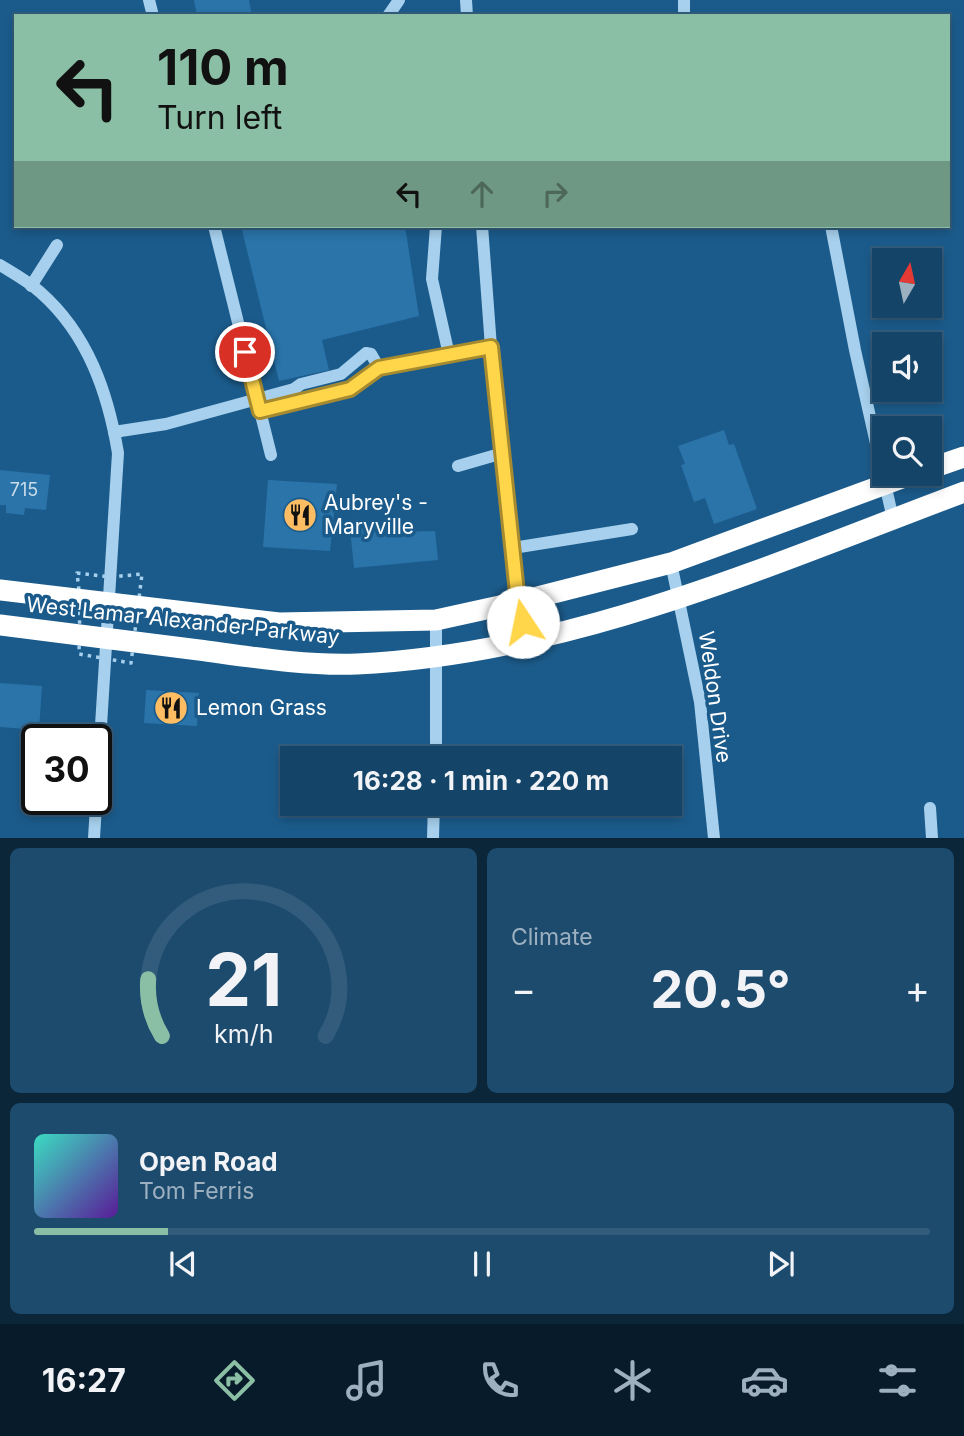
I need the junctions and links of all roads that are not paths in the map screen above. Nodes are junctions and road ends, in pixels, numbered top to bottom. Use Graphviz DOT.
graph roads {
  1 [pos="214,228"];
  2 [pos="436,228"];
  3 [pos="482,228"];
  4 [pos="831,228"];
  5 [pos="57,244"];
  6 [pos="0,265"];
  7 [pos="31,286"];
  8 [pos="491,347"];
  9 [pos="449,355"];
  10 [pos="379,368"];
  11 [pos="258,406"];
  12 [pos="872,429"];
  13 [pos="114,432"];
  14 [pos="503,453"];
  15 [pos="271,455"];
  16 [pos="964,457"];
  17 [pos="942,464"];
  18 [pos="458,466"];
  19 [pos="878,486"];
  20 [pos="884,486"];
  21 [pos="964,492"];
  22 [pos="893,519"];
  23 [pos="632,529"];
  24 [pos="513,548"];
  25 [pos="671,562"];
  26 [pos="0,590"];
  27 [pos="680,599"];
  28 [pos="518,602"];
  29 [pos="109,603"];
  30 [pos="436,620"];
  31 [pos="0,625"];
  32 [pos="107,638"];
  33 [pos="528,642"];
  34 [pos="436,658"];
  35 [pos="436,746"];
  36 [pos="930,808"];
  37 [pos="434,816"];
  38 [pos="94,838"];
  39 [pos="433,838"];
  40 [pos="714,838"];
  41 [pos="932,838"];
  1 -- 11 [label="street"];
  2 -- 9 [label="street"];
  3 -- 8 [label="street"];
  4 -- 12 [label="street"];
  5 -- 7 [label="street"];
  6 -- 7 [label="street"];
  7 -- 13 [label="street"];
  8 -- 9 [label="street"];
  8 -- 14 [label="street"];
  9 -- 10 [label="street"];
  10 -- 11 [label="street"];
  10 -- 11 [label="street"];
  11 -- 13 [label="street"];
  11 -- 15 [label="street"];
  13 -- 29 [label="street"];
  14 -- 18 [label="street"];
  14 -- 24 [label="street"];
  16 -- 17 [label="highway"];
  19 -- 25 [label="highway, West Lamar Alexander Parkway"];
  20 -- 22 [label="street"];
  21 -- 22 [label="highway, West Lamar Alexander Parkway"];
  22 -- 27 [label="highway, West Lamar Alexander Parkway"];
  23 -- 24 [label="street"];
  24 -- 28 [label="street"];
  25 -- 27 [label="street, Weldon Drive"];
  25 -- 28 [label="highway, West Lamar Alexander Parkway"];
  26 -- 29 [label="highway, West Lamar Alexander Parkway"];
  27 -- 33 [label="highway, West Lamar Alexander Parkway"];
  27 -- 40 [label="street, Weldon Drive"];
  28 -- 30 [label="highway, West Lamar Alexander Parkway"];
  28 -- 33 [label="street"];
  29 -- 30 [label="highway, West Lamar Alexander Parkway"];
  29 -- 32 [label="street"];
  30 -- 34 [label="street"];
  31 -- 32 [label="highway, West Lamar Alexander Parkway"];
  32 -- 34 [label="highway, West Lamar Alexander Parkway"];
  32 -- 38 [label="street"];
  33 -- 34 [label="highway, West Lamar Alexander Parkway"];
  34 -- 35 [label="street"];
  36 -- 41 [label="street"];
  37 -- 39 [label="street"];
}
